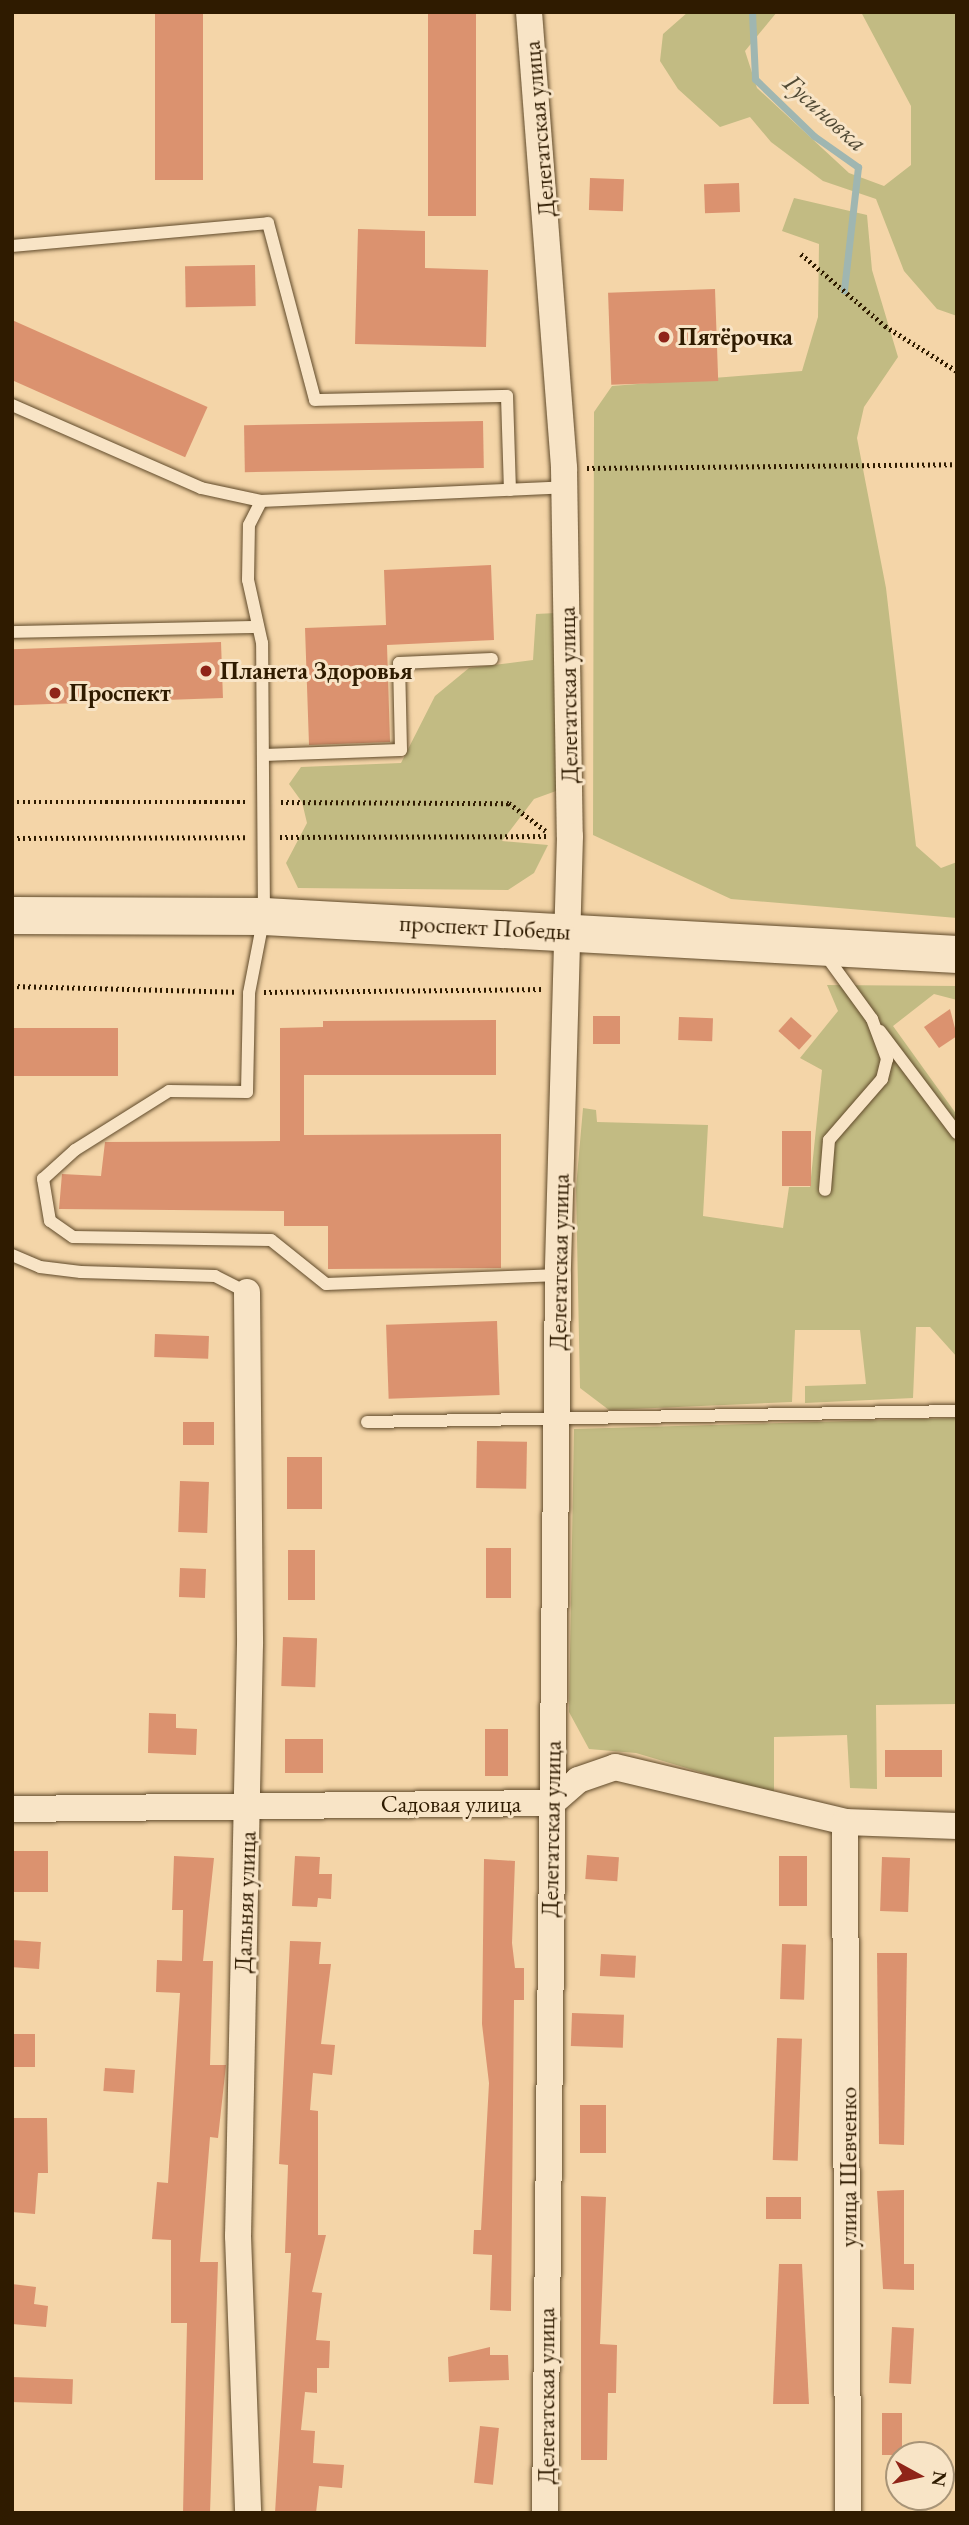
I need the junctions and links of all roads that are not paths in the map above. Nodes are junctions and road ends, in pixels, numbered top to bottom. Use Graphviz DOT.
graph roads {
  1 [pos="529,12"];
  2 [pos="12,246"];
  3 [pos="12,405"];
  4 [pos="564,477"];
  5 [pos="510,490"];
  6 [pos="261,501"];
  7 [pos="258,627"];
  8 [pos="12,632"];
  9 [pos="492,659"];
  10 [pos="263,755"];
  11 [pos="12,915"];
  12 [pos="264,915"];
  13 [pos="569,931"];
  14 [pos="820,947"];
  15 [pos="957,954"];
  16 [pos="872,1019"];
  17 [pos="957,1133"];
  18 [pos="825,1190"];
  19 [pos="12,1255"];
  20 [pos="558,1275"];
  21 [pos="247,1292"];
  22 [pos="957,1411"];
  23 [pos="556,1417"];
  24 [pos="367,1422"];
  25 [pos="552,1803"];
  26 [pos="248,1805"];
  27 [pos="12,1810"];
  28 [pos="845,1822"];
  29 [pos="957,1826"];
  30 [pos="248,2513"];
  31 [pos="545,2513"];
  32 [pos="848,2513"];
  1 -- 4 [label="street, Делегатская улица"];
  2 -- 5 [label="lane"];
  3 -- 6 [label="lane"];
  4 -- 5 [label="lane"];
  4 -- 13 [label="street, Делегатская улица"];
  5 -- 6 [label="lane"];
  6 -- 7 [label="lane"];
  7 -- 8 [label="lane"];
  7 -- 10 [label="lane"];
  9 -- 10 [label="lane"];
  10 -- 12 [label="lane"];
  11 -- 12 [label="street, проспект Победы"];
  12 -- 13 [label="street, проспект Победы"];
  12 -- 20 [label="lane"];
  13 -- 14 [label="street, проспект Победы"];
  13 -- 20 [label="street, Делегатская улица"];
  14 -- 15 [label="street, проспект Победы"];
  14 -- 16 [label="lane"];
  16 -- 17 [label="lane"];
  16 -- 18 [label="lane"];
  19 -- 21 [label="lane"];
  20 -- 23 [label="street, Делегатская улица"];
  21 -- 26 [label="street, Дальняя улица"];
  22 -- 23 [label="lane"];
  23 -- 24 [label="lane"];
  23 -- 25 [label="street, Делегатская улица"];
  25 -- 26 [label="street, Садовая улица"];
  25 -- 28 [label="street, Садовая улица"];
  25 -- 31 [label="street, Делегатская улица"];
  26 -- 27 [label="street, Садовая улица"];
  26 -- 30 [label="street, Дальняя улица"];
  28 -- 29 [label="street, Садовая улица"];
  28 -- 32 [label="street, улица Шевченко"];
}
